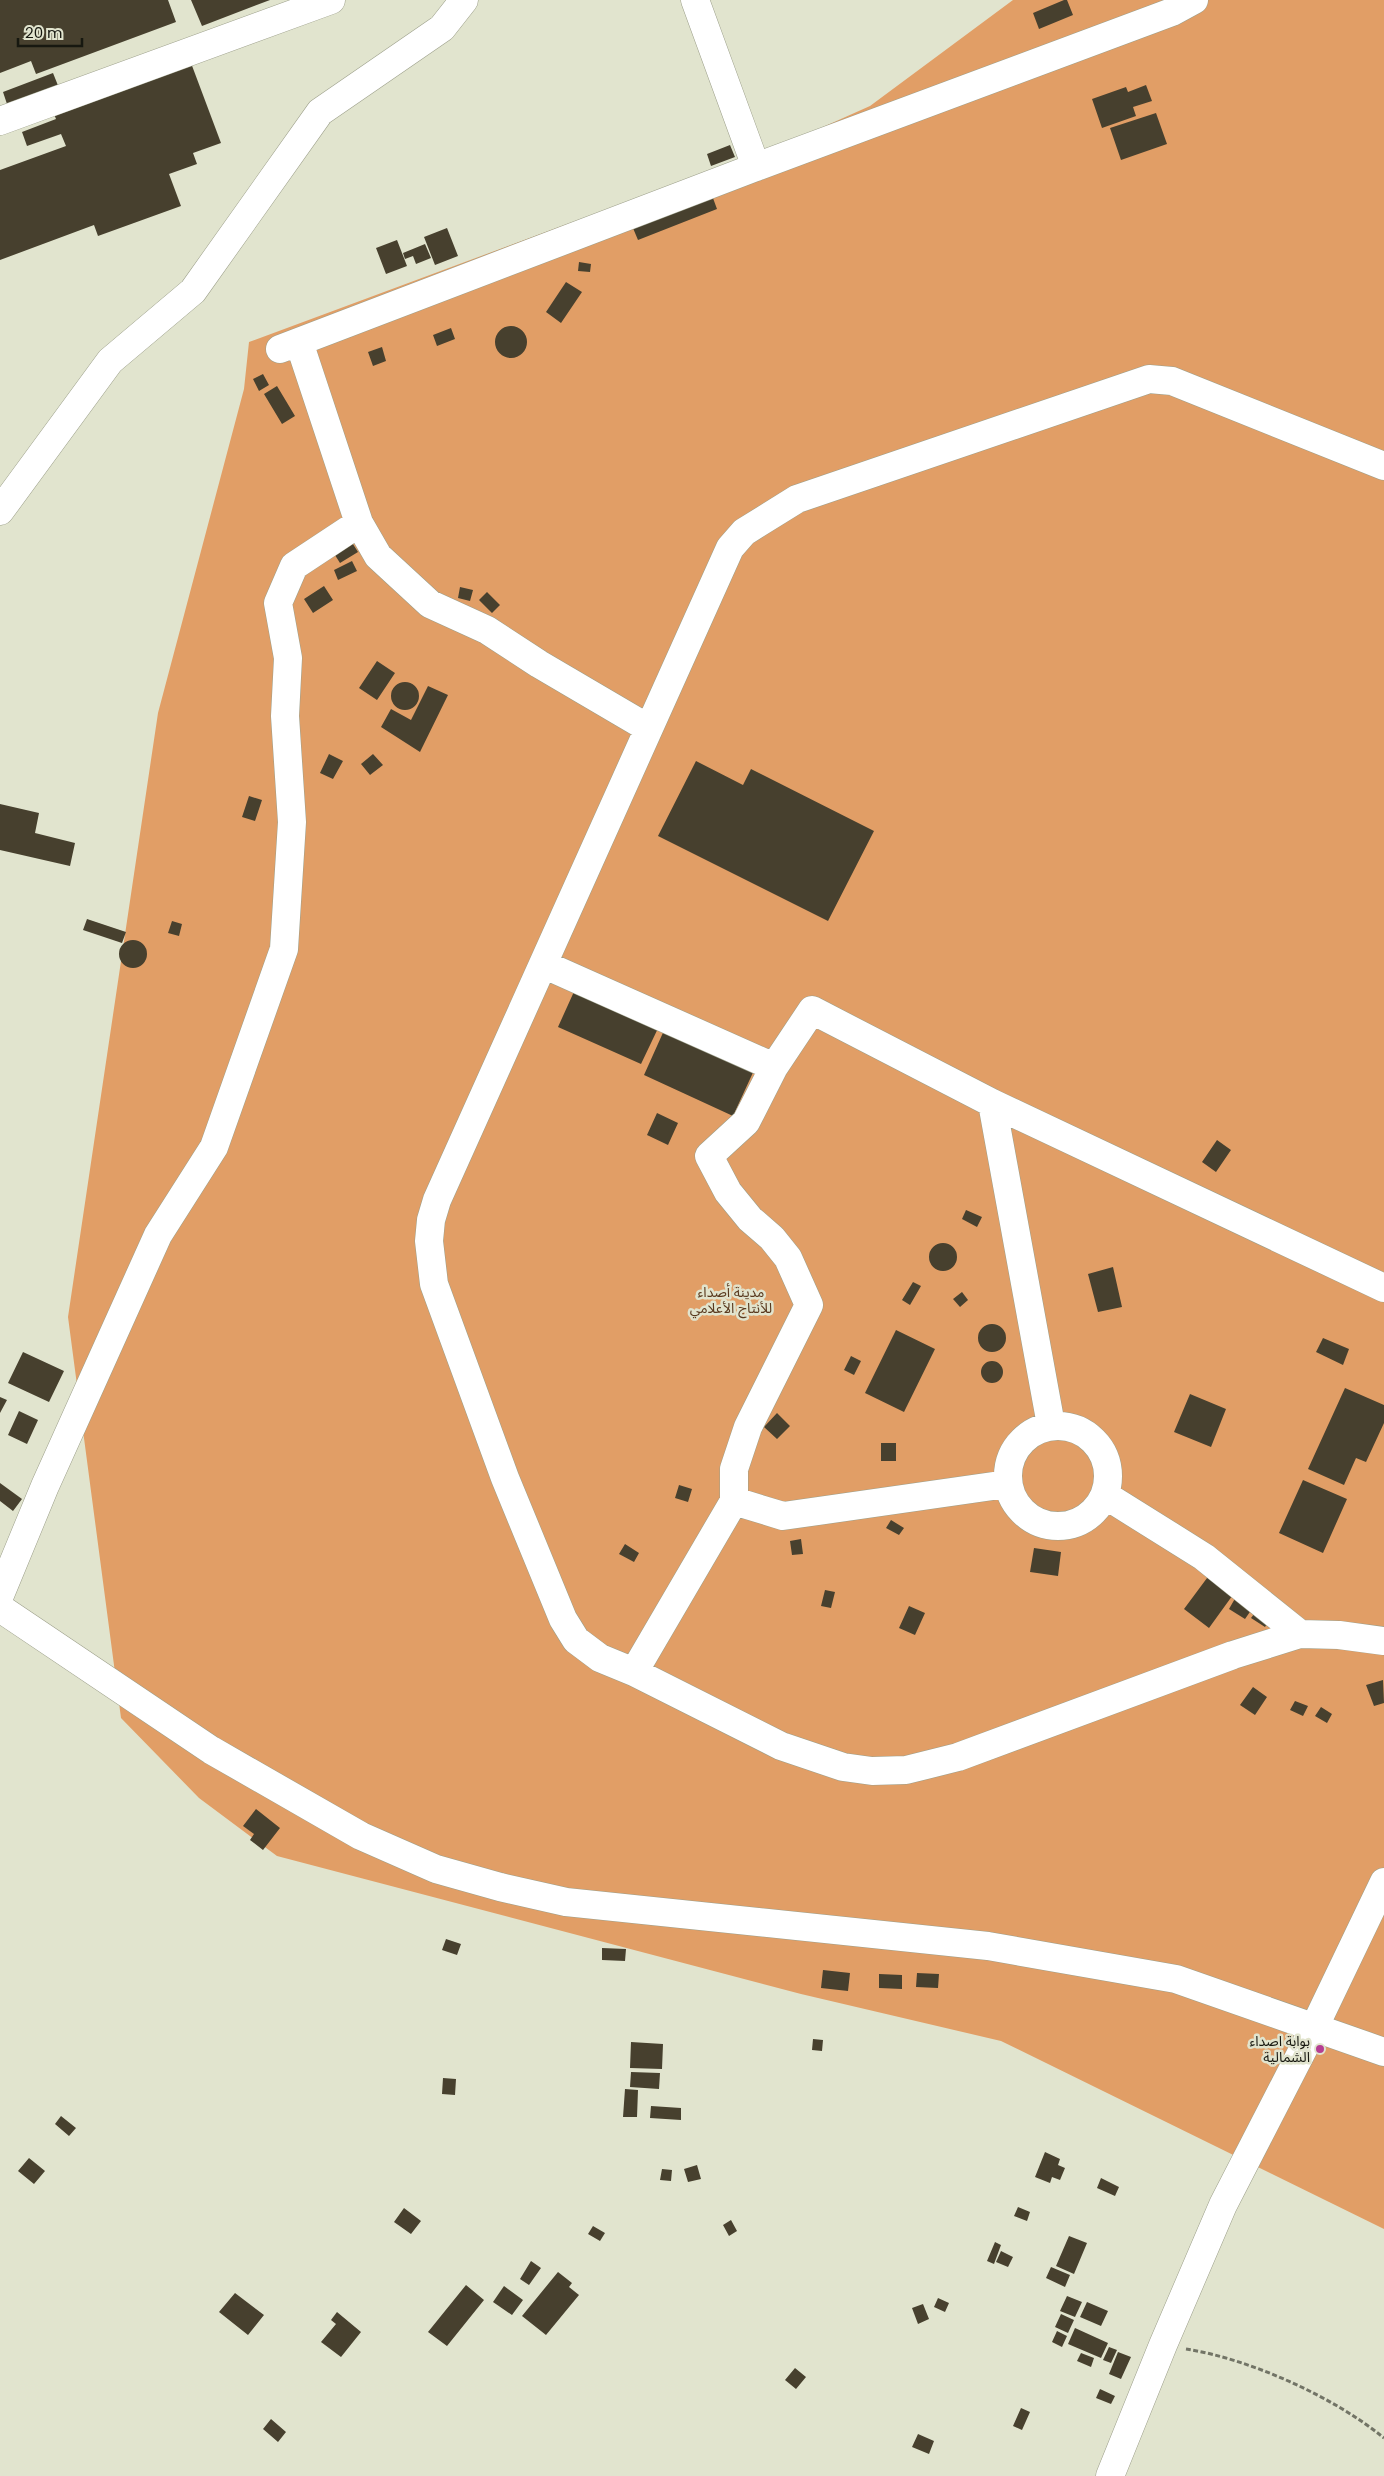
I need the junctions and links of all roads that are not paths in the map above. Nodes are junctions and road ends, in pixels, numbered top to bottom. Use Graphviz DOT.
graph roads {
  1 [pos="331,0"];
  2 [pos="464,0"];
  3 [pos="695,0"];
  4 [pos="1194,0"];
  5 [pos="0,121"];
  6 [pos="756,167"];
  7 [pos="1384,466"];
  8 [pos="0,511"];
  9 [pos="359,523"];
  10 [pos="648,728"];
  11 [pos="544,965"];
  12 [pos="774,1067"];
  13 [pos="992,1103"];
  14 [pos="1384,1288"];
  15 [pos="1051,1425"];
  16 [pos="1007,1484"];
  17 [pos="1105,1495"];
  18 [pos="734,1500"];
  19 [pos="0,1595"];
  20 [pos="0,1608"];
  21 [pos="1300,1634"];
  22 [pos="1384,1641"];
  23 [pos="634,1672"];
  24 [pos="1384,1882"];
  25 [pos="1314,2028"];
  26 [pos="1384,2052"];
  27 [pos="1110,2476"];
  1 -- 5 [label="street"];
  2 -- 8 [label="street"];
  3 -- 6 [label="street"];
  4 -- 6 [label="street"];
  6 -- 9 [label="street"];
  7 -- 10 [label="street"];
  9 -- 10 [label="street"];
  9 -- 19 [label="street"];
  10 -- 11 [label="street"];
  11 -- 12 [label="street"];
  11 -- 23 [label="street"];
  12 -- 13 [label="street"];
  12 -- 18 [label="street"];
  13 -- 14 [label="street"];
  13 -- 15 [label="street"];
  15 -- 16 [label="street"];
  15 -- 17 [label="street"];
  16 -- 17 [label="street"];
  16 -- 18 [label="street"];
  17 -- 21 [label="street"];
  18 -- 23 [label="street"];
  20 -- 25 [label="street"];
  21 -- 22 [label="street"];
  21 -- 23 [label="street"];
  24 -- 25 [label="street"];
  25 -- 26 [label="street"];
  25 -- 27 [label="street"];
}
